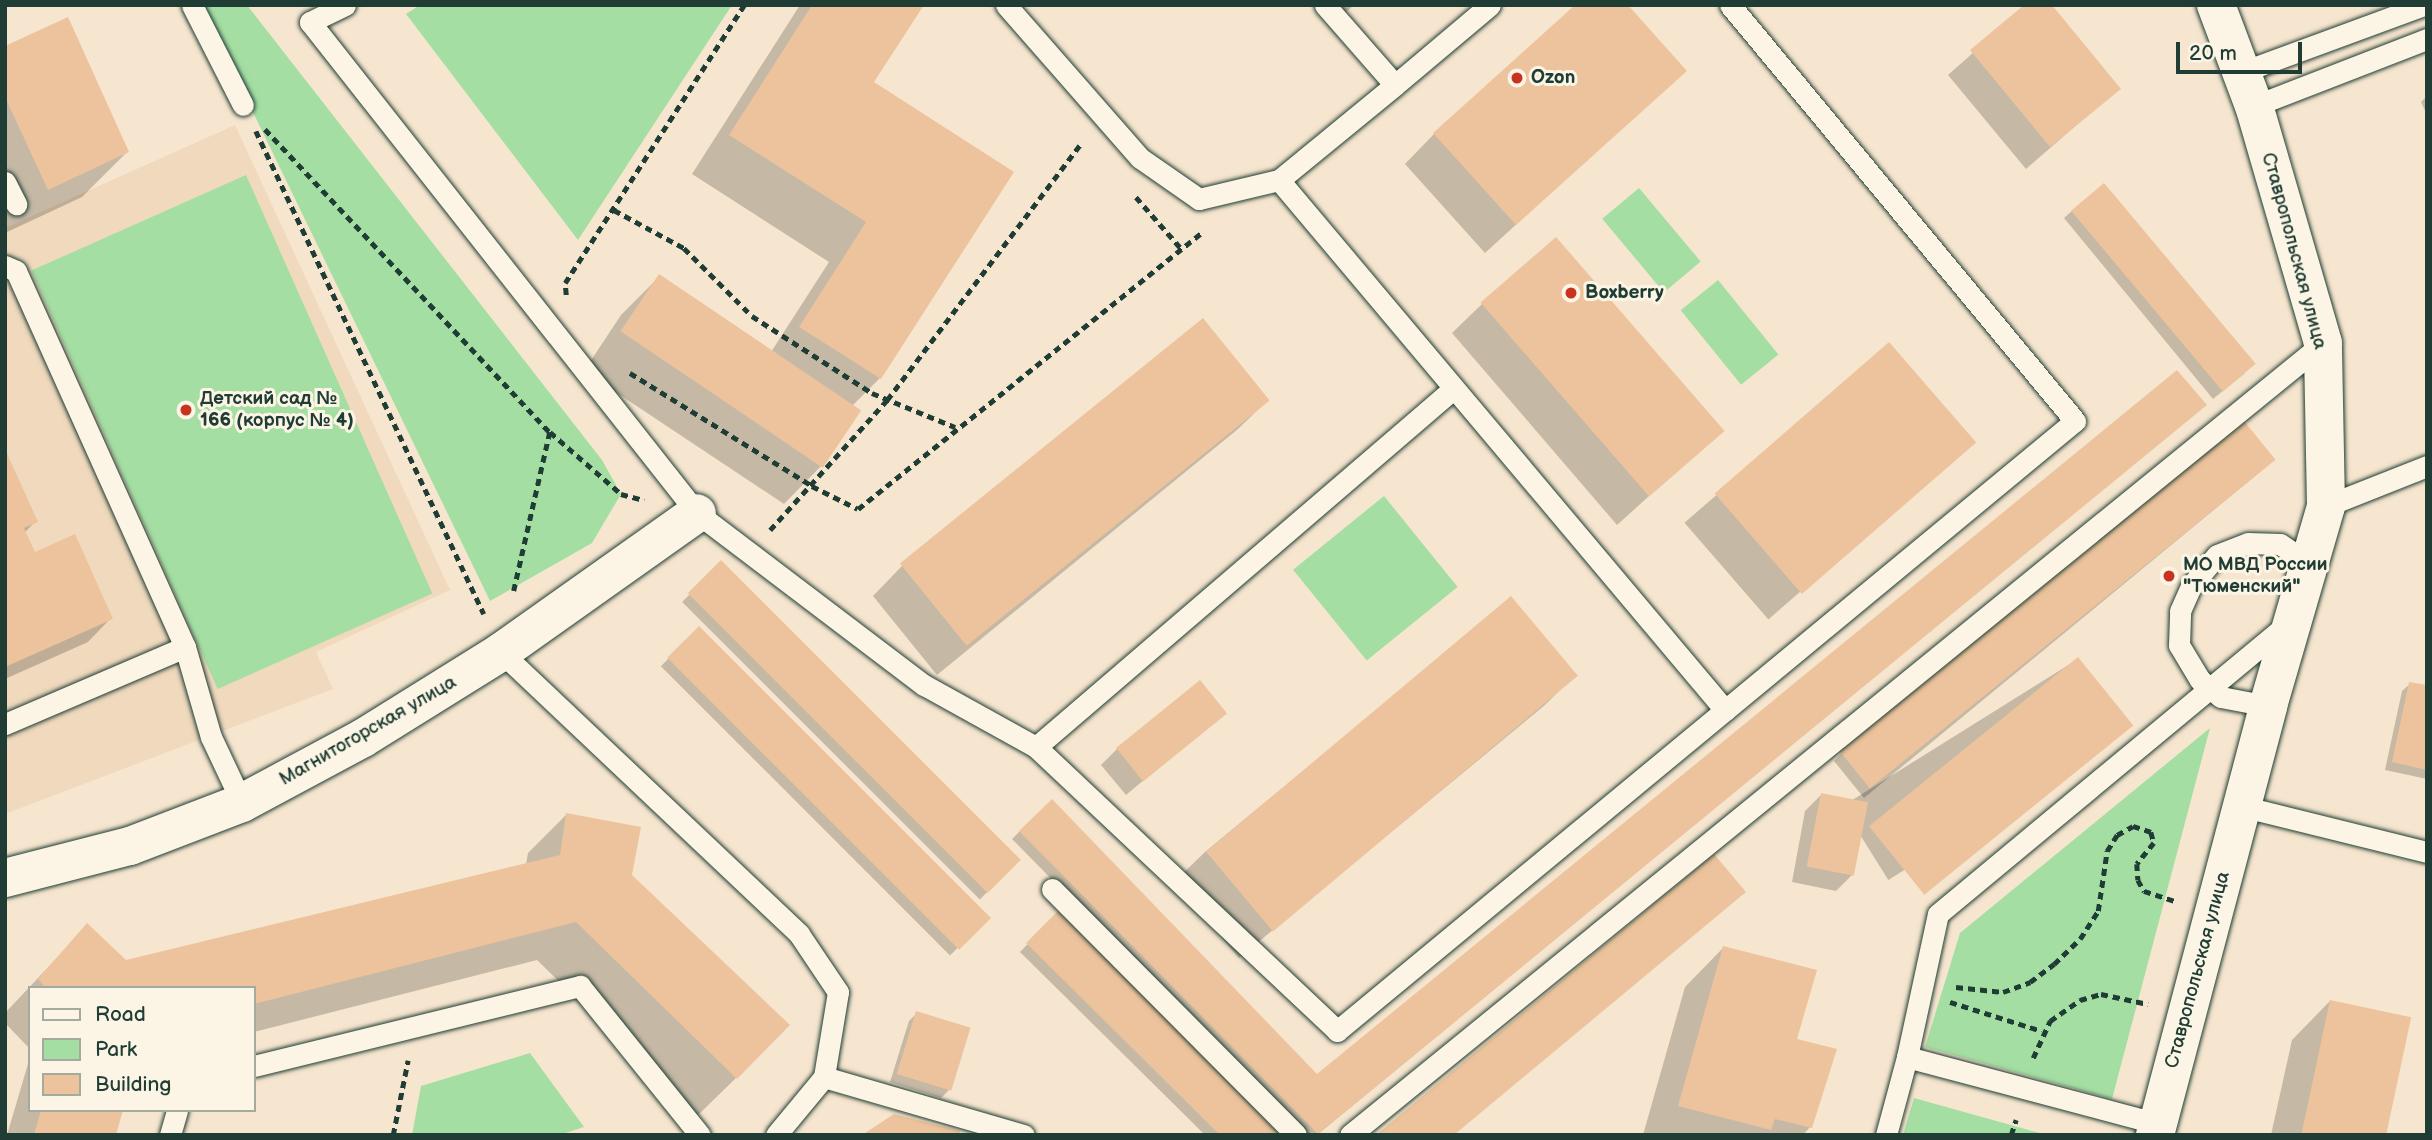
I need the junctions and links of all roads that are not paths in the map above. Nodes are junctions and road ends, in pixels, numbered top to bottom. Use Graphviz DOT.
graph roads {
  1 [pos="192,5"];
  2 [pos="345,5"];
  3 [pos="1006,5"];
  4 [pos="1325,5"];
  5 [pos="1489,5"];
  6 [pos="1730,5"];
  7 [pos="2216,5"];
  8 [pos="2424,5"];
  9 [pos="2427,39"];
  10 [pos="1395,85"];
  11 [pos="2248,89"];
  12 [pos="243,105"];
  13 [pos="1279,180"];
  14 [pos="5,183"];
  15 [pos="16,204"];
  16 [pos="5,266"];
  17 [pos="2323,343"];
  18 [pos="1452,390"];
  19 [pos="2427,466"];
  20 [pos="2326,506"];
  21 [pos="697,513"];
  22 [pos="2308,564"];
  23 [pos="2291,622"];
  24 [pos="185,647"];
  25 [pos="500,652"];
  26 [pos="2211,688"];
  27 [pos="2268,706"];
  28 [pos="1726,710"];
  29 [pos="5,724"];
  30 [pos="1036,747"];
  31 [pos="242,803"];
  32 [pos="2241,806"];
  33 [pos="2427,852"];
  34 [pos="5,878"];
  35 [pos="1052,889"];
  36 [pos="1908,1057"];
  37 [pos="256,1066"];
  38 [pos="824,1077"];
  39 [pos="176,1112"];
  40 [pos="2157,1129"];
  41 [pos="170,1135"];
  42 [pos="699,1135"];
  43 [pos="776,1135"];
  44 [pos="1024,1135"];
  45 [pos="1296,1135"];
  46 [pos="1350,1135"];
  47 [pos="1886,1135"];
  1 -- 12 [label="lane"];
  2 -- 21 [label="lane"];
  3 -- 13 [label="lane"];
  4 -- 10 [label="lane"];
  5 -- 10 [label="lane"];
  6 -- 28 [label="lane"];
  7 -- 11 [label="street, Ставропольская улица"];
  8 -- 11 [label="lane"];
  9 -- 11 [label="lane"];
  10 -- 13 [label="lane"];
  11 -- 17 [label="street, Ставропольская улица"];
  13 -- 18 [label="lane"];
  14 -- 15 [label="lane"];
  16 -- 24 [label="lane"];
  17 -- 20 [label="street, Ставропольская улица"];
  17 -- 46 [label="lane"];
  18 -- 28 [label="lane"];
  18 -- 30 [label="lane"];
  19 -- 20 [label="lane"];
  20 -- 22 [label="street, Ставропольская улица"];
  21 -- 25 [label="street, Магнитогорская улица"];
  21 -- 30 [label="lane"];
  22 -- 23 [label="street, Ставропольская улица"];
  22 -- 26 [label="lane"];
  23 -- 26 [label="lane"];
  23 -- 27 [label="street, Ставропольская улица"];
  24 -- 29 [label="lane"];
  24 -- 31 [label="lane"];
  25 -- 31 [label="street, Магнитогорская улица"];
  25 -- 38 [label="lane"];
  26 -- 27 [label="lane"];
  26 -- 36 [label="lane"];
  27 -- 32 [label="street, Ставропольская улица"];
  28 -- 30 [label="lane"];
  31 -- 34 [label="street, Магнитогорская улица"];
  32 -- 33 [label="lane"];
  32 -- 40 [label="street, Ставропольская улица"];
  35 -- 45 [label="lane"];
  36 -- 40 [label="lane"];
  36 -- 47 [label="lane"];
  37 -- 42 [label="lane"];
  38 -- 43 [label="lane"];
  38 -- 44 [label="lane"];
  39 -- 41 [label="lane"];
}
